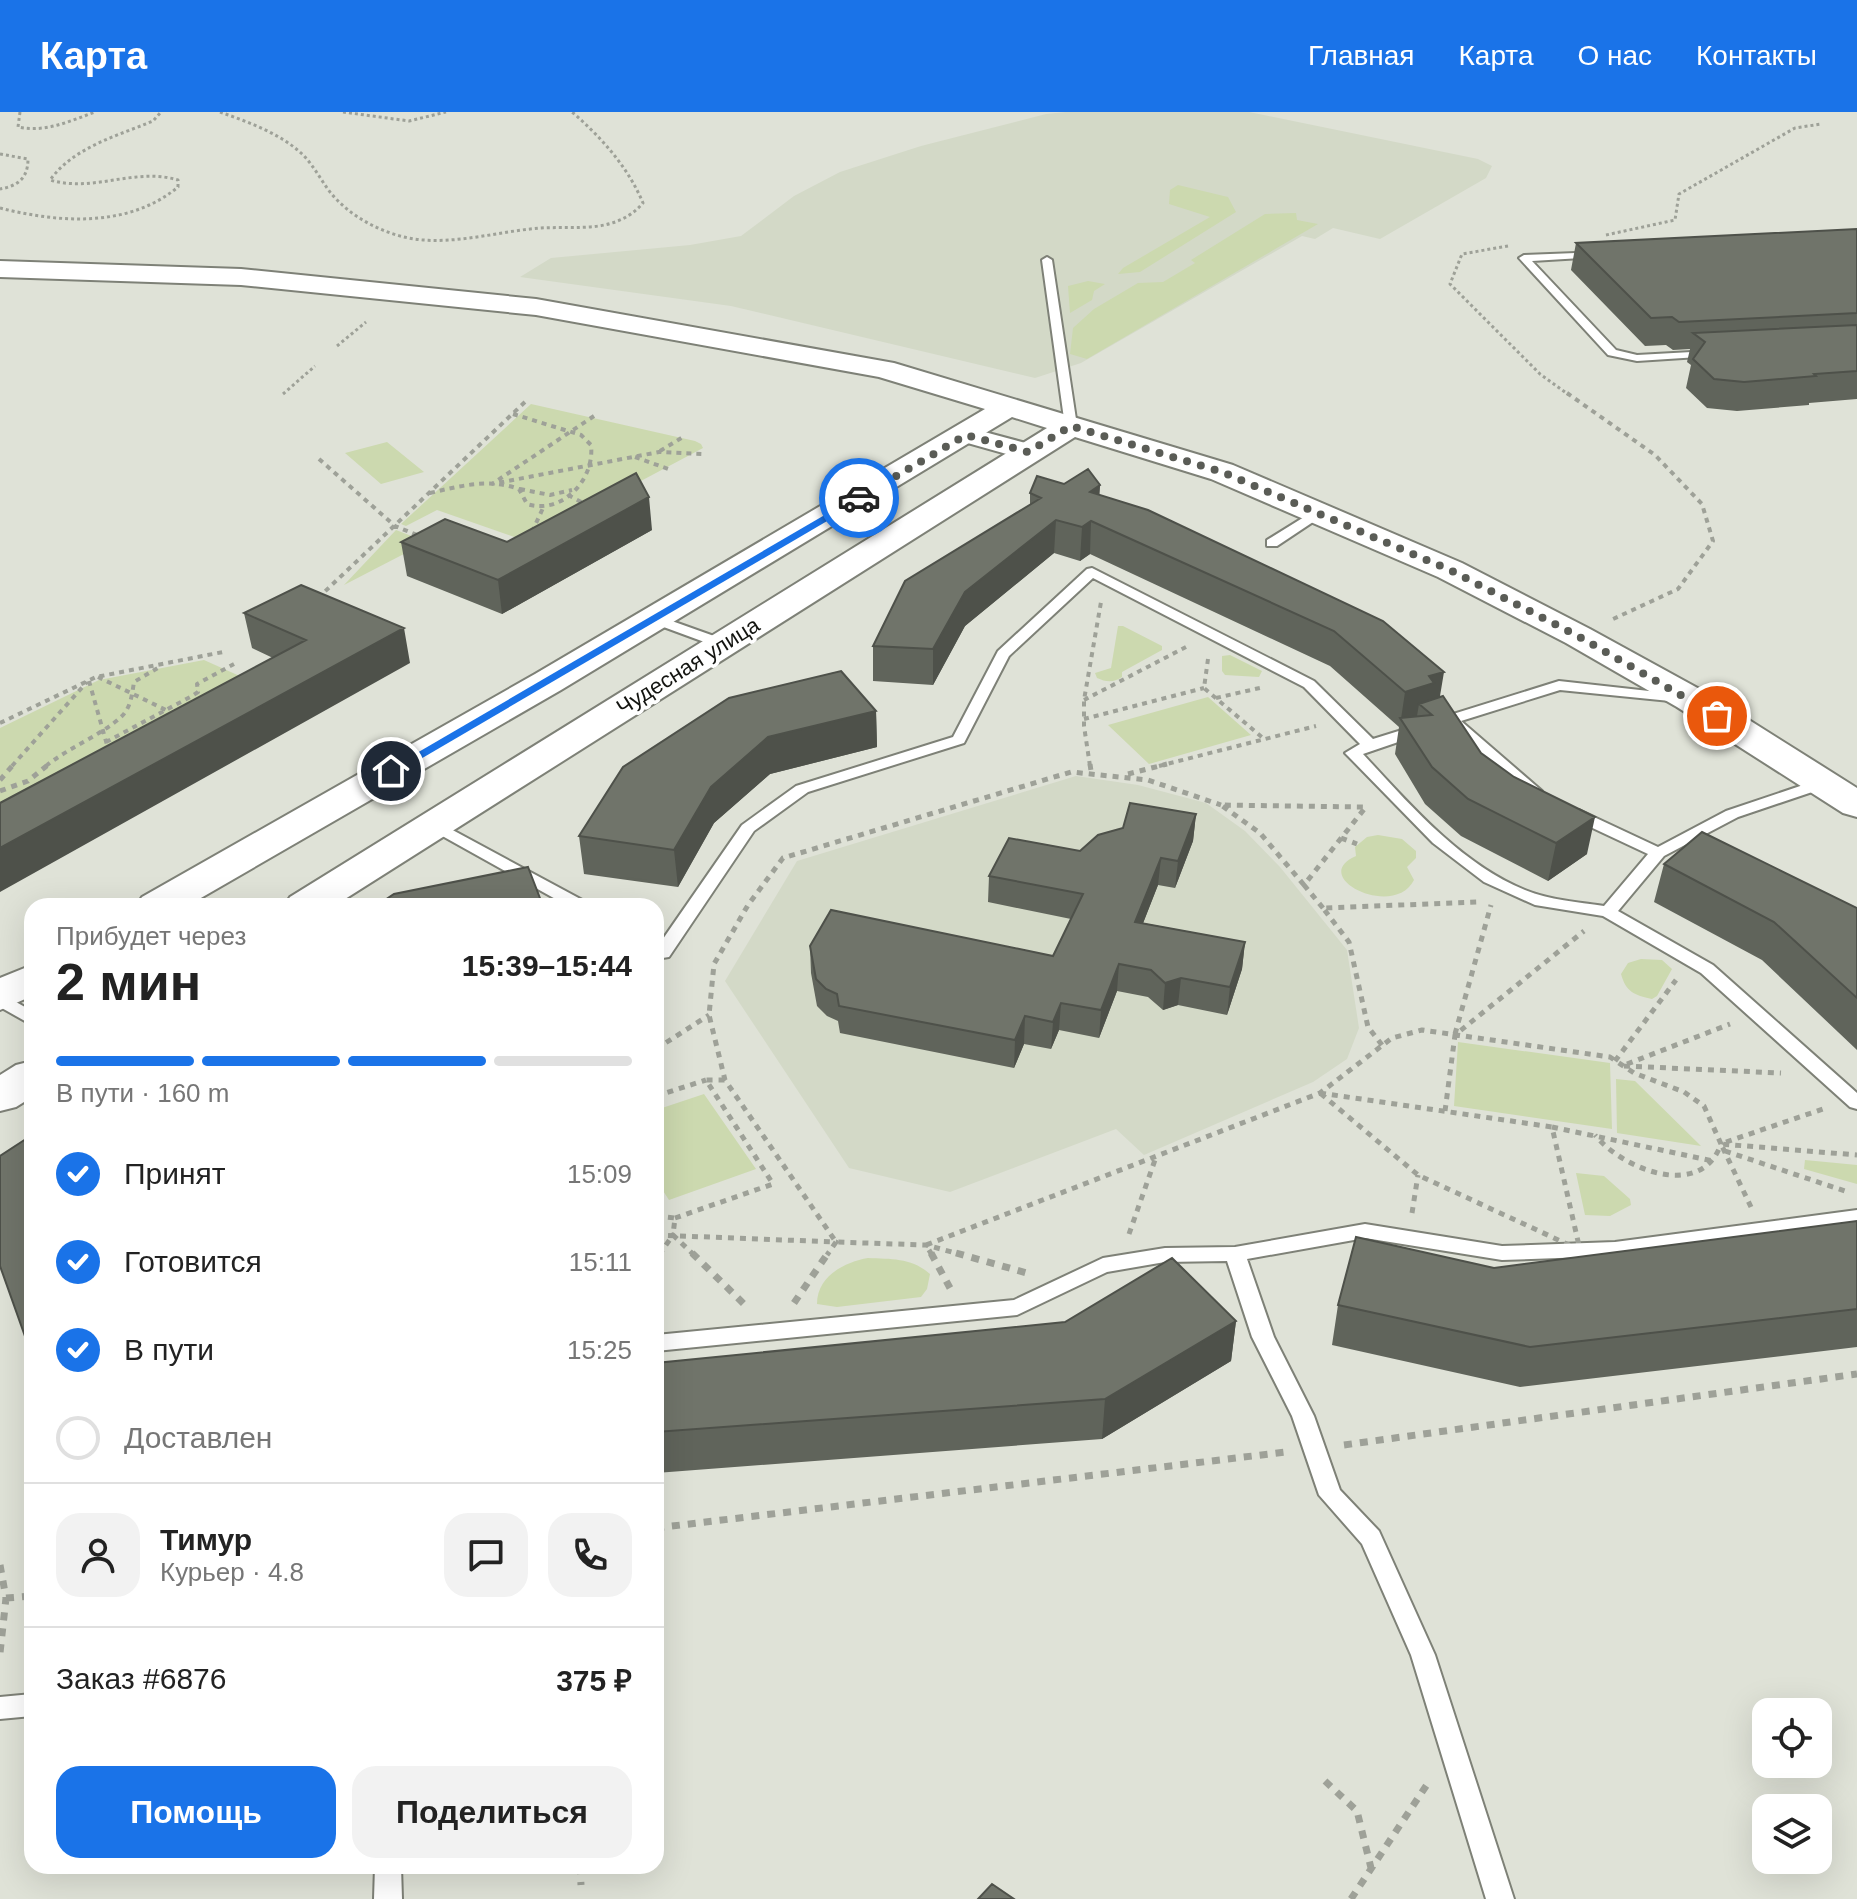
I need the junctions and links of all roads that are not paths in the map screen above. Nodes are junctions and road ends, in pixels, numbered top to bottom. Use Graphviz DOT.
graph roads {
  1 [pos="1609,253"];
  2 [pos="1047,260"];
  3 [pos="0,269"];
  4 [pos="1715,354"];
  5 [pos="1008,407"];
  6 [pos="1071,426"];
  7 [pos="966,435"];
  8 [pos="1028,452"];
  9 [pos="1317,513"];
  10 [pos="1272,543"];
  11 [pos="655,619"];
  12 [pos="723,644"];
  13 [pos="1690,699"];
  14 [pos="1452,720"];
  15 [pos="1370,745"];
  16 [pos="1824,783"];
  17 [pos="1857,805"];
  18 [pos="434,825"];
  19 [pos="1658,853"];
  20 [pos="171,898"];
  21 [pos="318,898"];
  22 [pos="566,898"];
  23 [pos="1608,912"];
  24 [pos="664,944"];
  25 [pos="24,983"];
  26 [pos="0,997"];
  27 [pos="24,1014"];
  28 [pos="24,1081"];
  29 [pos="0,1096"];
  30 [pos="1855,1101"];
  31 [pos="1857,1217"];
  32 [pos="1235,1254"];
  33 [pos="664,1342"];
  34 [pos="24,1706"];
  35 [pos="0,1708"];
  36 [pos="388,1874"];
  37 [pos="388,1899"];
  38 [pos="1500,1899"];
  1 -- 4 [label="lane"];
  2 -- 6 [label="lane"];
  3 -- 5 [label="street"];
  5 -- 6 [label="street"];
  5 -- 7 [label="street"];
  6 -- 8 [label="street, Чудесная улица"];
  6 -- 9 [label="street"];
  7 -- 8 [label="street"];
  7 -- 11 [label="street"];
  8 -- 12 [label="street, Чудесная улица"];
  9 -- 10 [label="lane"];
  9 -- 13 [label="street"];
  11 -- 12 [label="lane"];
  11 -- 20 [label="street"];
  12 -- 18 [label="street, Чудесная улица"];
  13 -- 14 [label="lane"];
  13 -- 16 [label="street"];
  14 -- 15 [label="lane"];
  14 -- 19 [label="lane"];
  15 -- 23 [label="lane"];
  15 -- 24 [label="lane"];
  16 -- 17 [label="street"];
  16 -- 19 [label="lane"];
  18 -- 21 [label="street, Чудесная улица"];
  18 -- 22 [label="lane"];
  19 -- 23 [label="lane"];
  23 -- 30 [label="lane"];
  25 -- 26 [label="street"];
  26 -- 27 [label="lane"];
  28 -- 29 [label="street"];
  31 -- 32 [label="lane"];
  32 -- 33 [label="lane"];
  32 -- 38 [label="lane"];
  34 -- 35 [label="lane"];
  36 -- 37 [label="lane"];
}
